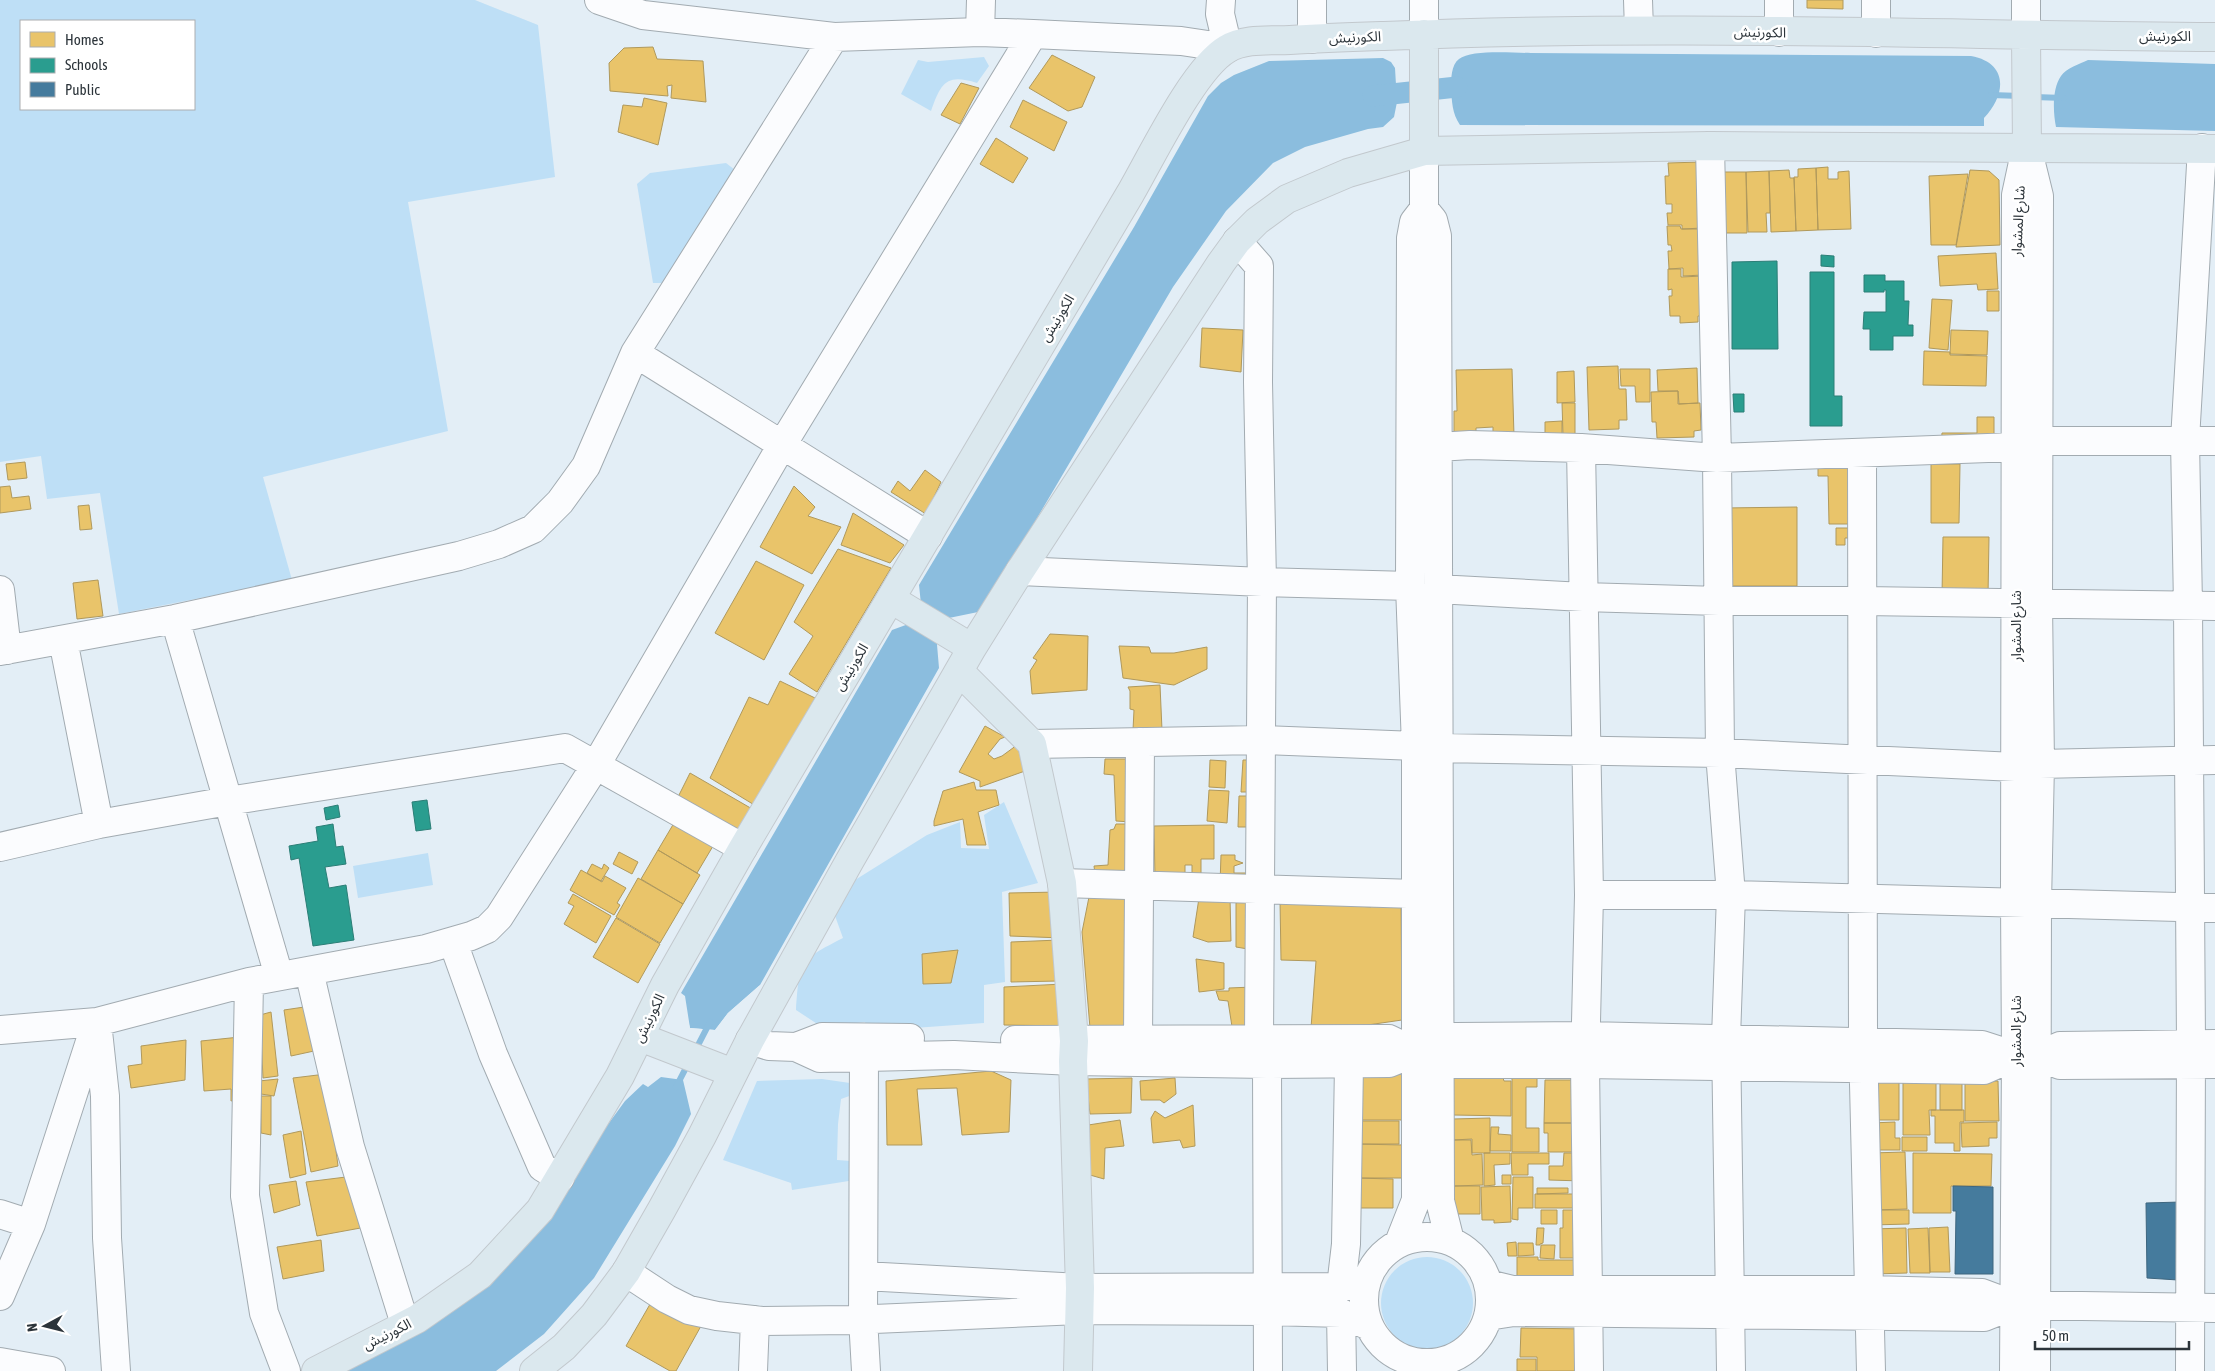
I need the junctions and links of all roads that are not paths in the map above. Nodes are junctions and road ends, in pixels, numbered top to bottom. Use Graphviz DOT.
graph roads {
  1 [pos="599,0"];
  2 [pos="981,0"];
  3 [pos="1221,0"];
  4 [pos="1312,0"];
  5 [pos="1424,0"];
  6 [pos="1638,0"];
  7 [pos="1779,0"];
  8 [pos="1876,0"];
  9 [pos="2026,0"];
  10 [pos="1639,30"];
  11 [pos="980,32"];
  12 [pos="1779,32"];
  13 [pos="1876,33"];
  14 [pos="1033,34"];
  15 [pos="834,37"];
  16 [pos="2215,37"];
  17 [pos="1312,39"];
  18 [pos="1424,45"];
  19 [pos="2026,47"];
  20 [pos="1228,48"];
  21 [pos="2027,137"];
  22 [pos="1424,138"];
  23 [pos="1710,146"];
  24 [pos="2208,148"];
  25 [pos="1424,209"];
  26 [pos="1237,241"];
  27 [pos="635,353"];
  28 [pos="2185,440"];
  29 [pos="2215,441"];
  30 [pos="2027,444"];
  31 [pos="782,445"];
  32 [pos="1438,447"];
  33 [pos="1581,448"];
  34 [pos="1862,453"];
  35 [pos="1717,458"];
  36 [pos="928,536"];
  37 [pos="1020,571"];
  38 [pos="1262,582"];
  39 [pos="1410,586"];
  40 [pos="1437,589"];
  41 [pos="0,590"];
  42 [pos="1583,598"];
  43 [pos="1719,601"];
  44 [pos="1863,601"];
  45 [pos="898,603"];
  46 [pos="2027,603"];
  47 [pos="2202,606"];
  48 [pos="174,619"];
  49 [pos="63,640"];
  50 [pos="3,650"];
  51 [pos="963,653"];
  52 [pos="1261,740"];
  53 [pos="1140,742"];
  54 [pos="1032,744"];
  55 [pos="1427,747"];
  56 [pos="1586,750"];
  57 [pos="1720,753"];
  58 [pos="1864,759"];
  59 [pos="2202,760"];
  60 [pos="596,765"];
  61 [pos="2028,765"];
  62 [pos="228,801"];
  63 [pos="99,824"];
  64 [pos="0,846"];
  65 [pos="744,848"];
  66 [pos="1062,883"];
  67 [pos="1140,885"];
  68 [pos="1260,889"];
  69 [pos="1416,894"];
  70 [pos="1589,895"];
  71 [pos="1731,895"];
  72 [pos="1864,899"];
  73 [pos="2026,902"];
  74 [pos="2202,908"];
  75 [pos="453,942"];
  76 [pos="309,971"];
  77 [pos="279,976"];
  78 [pos="249,982"];
  79 [pos="97,1022"];
  80 [pos="0,1030"];
  81 [pos="1586,1036"];
  82 [pos="1259,1038"];
  83 [pos="1726,1038"];
  84 [pos="750,1040"];
  85 [pos="1138,1040"];
  86 [pos="649,1041"];
  87 [pos="796,1047"];
  88 [pos="1074,1051"];
  89 [pos="1427,1051"];
  90 [pos="2203,1054"];
  91 [pos="1864,1056"];
  92 [pos="2027,1056"];
  93 [pos="864,1057"];
  94 [pos="1267,1064"];
  95 [pos="1349,1064"];
  96 [pos="1585,1064"];
  97 [pos="1727,1066"];
  98 [pos="727,1071"];
  99 [pos="560,1178"];
  100 [pos="0,1214"];
  101 [pos="31,1224"];
  102 [pos="1450,1241"];
  103 [pos="1399,1243"];
  104 [pos="626,1272"];
  105 [pos="864,1276"];
  106 [pos="1488,1284"];
  107 [pos="1349,1295"];
  108 [pos="0,1296"];
  109 [pos="1079,1299"];
  110 [pos="1268,1300"];
  111 [pos="1588,1302"];
  112 [pos="1730,1302"];
  113 [pos="1870,1302"];
  114 [pos="2024,1305"];
  115 [pos="2203,1308"];
  116 [pos="1488,1316"];
  117 [pos="863,1318"];
  118 [pos="755,1320"];
  119 [pos="405,1324"];
  120 [pos="1369,1326"];
  121 [pos="0,1362"];
  122 [pos="1414,1366"];
  123 [pos="1446,1366"];
  124 [pos="51,1371"];
  125 [pos="116,1371"];
  126 [pos="286,1371"];
  127 [pos="316,1371"];
  128 [pos="534,1371"];
  129 [pos="753,1371"];
  130 [pos="866,1371"];
  131 [pos="1078,1371"];
  132 [pos="1268,1371"];
  133 [pos="1342,1371"];
  134 [pos="1589,1371"];
  135 [pos="1731,1371"];
  136 [pos="1871,1371"];
  137 [pos="2014,1371"];
  138 [pos="2036,1371"];
  139 [pos="2190,1371"];
  1 -- 15 [label="street"];
  2 -- 11 [label="street"];
  3 -- 20 [label="street"];
  4 -- 17 [label="street"];
  5 -- 18 [label="street"];
  6 -- 10 [label="street"];
  7 -- 12 [label="street"];
  8 -- 13 [label="street"];
  9 -- 19 [label="street"];
  10 -- 12 [label="main road, الكورنيش"];
  10 -- 18 [label="main road, الكورنيش"];
  11 -- 14 [label="street"];
  11 -- 15 [label="street"];
  12 -- 13 [label="main road, الكورنيش"];
  13 -- 19 [label="main road, الكورنيش"];
  14 -- 20 [label="street"];
  14 -- 31 [label="street"];
  15 -- 27 [label="street"];
  16 -- 19 [label="main road, الكورنيش"];
  17 -- 18 [label="main road, الكورنيش"];
  17 -- 20 [label="main road, الكورنيش"];
  18 -- 22 [label="main road"];
  19 -- 21 [label="main road"];
  20 -- 36 [label="main road, الكورنيش"];
  21 -- 23 [label="main road"];
  21 -- 24 [label="main road"];
  21 -- 30 [label="street, شارع المشوار"];
  22 -- 23 [label="main road"];
  22 -- 25 [label="street"];
  22 -- 26 [label="main road"];
  23 -- 35 [label="street"];
  24 -- 28 [label="street"];
  25 -- 32 [label="street"];
  25 -- 39 [label="street"];
  26 -- 37 [label="main road"];
  26 -- 38 [label="street"];
  27 -- 31 [label="street"];
  27 -- 48 [label="street"];
  28 -- 29 [label="street"];
  28 -- 30 [label="street"];
  28 -- 47 [label="street"];
  30 -- 34 [label="street"];
  30 -- 46 [label="street, شارع المشوار"];
  31 -- 36 [label="street"];
  31 -- 60 [label="street"];
  32 -- 33 [label="street"];
  32 -- 40 [label="street"];
  33 -- 35 [label="street"];
  33 -- 42 [label="street"];
  34 -- 35 [label="street"];
  34 -- 44 [label="street"];
  35 -- 43 [label="street"];
  36 -- 45 [label="main road, الكورنيش"];
  37 -- 38 [label="street"];
  37 -- 51 [label="main road"];
  38 -- 39 [label="street"];
  38 -- 52 [label="street"];
  39 -- 55 [label="street"];
  40 -- 42 [label="street"];
  40 -- 55 [label="street"];
  41 -- 50 [label="street"];
  42 -- 43 [label="street"];
  42 -- 56 [label="street"];
  43 -- 44 [label="street"];
  43 -- 57 [label="street"];
  44 -- 46 [label="street"];
  44 -- 58 [label="street"];
  45 -- 51 [label="main road"];
  45 -- 65 [label="main road, الكورنيش"];
  46 -- 47 [label="street"];
  46 -- 61 [label="street, شارع المشوار"];
  47 -- 59 [label="street"];
  48 -- 49 [label="street"];
  48 -- 62 [label="street"];
  49 -- 50 [label="street"];
  49 -- 63 [label="street"];
  51 -- 54 [label="main road"];
  51 -- 84 [label="main road"];
  52 -- 53 [label="street"];
  52 -- 55 [label="street"];
  52 -- 68 [label="street"];
  53 -- 54 [label="street"];
  53 -- 67 [label="street"];
  54 -- 66 [label="main road"];
  55 -- 56 [label="street"];
  55 -- 69 [label="street"];
  55 -- 89 [label="street"];
  56 -- 57 [label="street"];
  56 -- 70 [label="street"];
  57 -- 58 [label="street"];
  57 -- 71 [label="street"];
  58 -- 61 [label="street"];
  58 -- 72 [label="street"];
  59 -- 61 [label="street"];
  59 -- 74 [label="street"];
  60 -- 62 [label="street"];
  60 -- 65 [label="street"];
  60 -- 75 [label="street"];
  61 -- 73 [label="street, شارع المشوار"];
  62 -- 63 [label="street"];
  62 -- 77 [label="street"];
  63 -- 64 [label="street"];
  65 -- 86 [label="main road, الكورنيش"];
  66 -- 67 [label="street"];
  66 -- 88 [label="main road"];
  67 -- 68 [label="street"];
  67 -- 85 [label="street"];
  68 -- 69 [label="street"];
  68 -- 82 [label="street"];
  69 -- 89 [label="street"];
  70 -- 71 [label="street"];
  70 -- 81 [label="street"];
  71 -- 72 [label="street"];
  71 -- 83 [label="street"];
  72 -- 73 [label="street"];
  72 -- 91 [label="street"];
  73 -- 74 [label="street"];
  73 -- 92 [label="street, شارع المشوار"];
  74 -- 90 [label="street"];
  75 -- 76 [label="street"];
  75 -- 99 [label="street"];
  76 -- 77 [label="street"];
  76 -- 119 [label="street"];
  77 -- 78 [label="street"];
  78 -- 79 [label="street"];
  78 -- 126 [label="street"];
  79 -- 80 [label="street"];
  79 -- 101 [label="street"];
  79 -- 125 [label="street"];
  81 -- 83 [label="street"];
  81 -- 89 [label="street"];
  81 -- 96 [label="street"];
  82 -- 85 [label="street"];
  82 -- 89 [label="street"];
  83 -- 91 [label="street"];
  83 -- 97 [label="street"];
  84 -- 87 [label="street"];
  84 -- 98 [label="main road"];
  85 -- 88 [label="street"];
  86 -- 98 [label="main road"];
  86 -- 99 [label="main road, الكورنيش"];
  87 -- 88 [label="street"];
  87 -- 93 [label="street"];
  88 -- 93 [label="street"];
  88 -- 94 [label="street"];
  88 -- 109 [label="main road"];
  89 -- 95 [label="street"];
  89 -- 96 [label="street"];
  89 -- 102 [label="street"];
  89 -- 103 [label="street"];
  90 -- 92 [label="street"];
  90 -- 115 [label="street"];
  91 -- 92 [label="street"];
  91 -- 97 [label="street"];
  91 -- 113 [label="street"];
  92 -- 114 [label="street, شارع المشوار"];
  93 -- 105 [label="street"];
  94 -- 95 [label="street"];
  94 -- 110 [label="street"];
  95 -- 107 [label="street"];
  96 -- 97 [label="street"];
  96 -- 111 [label="street"];
  97 -- 112 [label="street"];
  98 -- 104 [label="main road"];
  99 -- 119 [label="main road, الكورنيش"];
  100 -- 101 [label="street"];
  101 -- 108 [label="street"];
  102 -- 103 [label="street"];
  102 -- 106 [label="street"];
  103 -- 107 [label="street"];
  104 -- 118 [label="street"];
  104 -- 128 [label="main road"];
  105 -- 109 [label="street"];
  105 -- 117 [label="street"];
  106 -- 111 [label="street"];
  106 -- 116 [label="street"];
  107 -- 110 [label="street"];
  107 -- 120 [label="street"];
  107 -- 120 [label="street"];
  107 -- 133 [label="street"];
  109 -- 110 [label="street"];
  109 -- 117 [label="street"];
  109 -- 131 [label="main road"];
  110 -- 132 [label="street"];
  111 -- 112 [label="street"];
  111 -- 116 [label="street"];
  111 -- 134 [label="street"];
  112 -- 113 [label="street"];
  112 -- 135 [label="street"];
  113 -- 114 [label="street"];
  113 -- 136 [label="street"];
  114 -- 115 [label="street"];
  114 -- 137 [label="street, شارع المشوار"];
  114 -- 138 [label="street, شارع المشوار"];
  115 -- 139 [label="street"];
  116 -- 123 [label="street"];
  117 -- 118 [label="street"];
  117 -- 130 [label="street"];
  118 -- 129 [label="street"];
  119 -- 127 [label="main road, الكورنيش"];
  120 -- 122 [label="street"];
  121 -- 124 [label="street"];
  122 -- 123 [label="street"];
}
